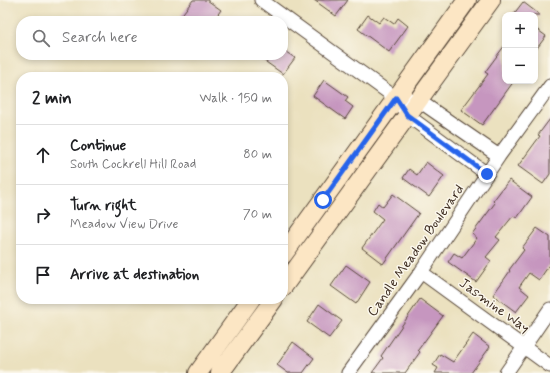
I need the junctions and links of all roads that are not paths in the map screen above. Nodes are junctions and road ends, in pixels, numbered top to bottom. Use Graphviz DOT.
graph roads {
  1 [pos="261,0"];
  2 [pos="467,0"];
  3 [pos="491,0"];
  4 [pos="283,16"];
  5 [pos="288,20"];
  6 [pos="550,86"];
  7 [pos="396,98"];
  8 [pos="418,100"];
  9 [pos="407,115"];
  10 [pos="500,156"];
  11 [pos="487,174"];
  12 [pos="288,248"];
  13 [pos="421,272"];
  14 [pos="288,280"];
  15 [pos="247,304"];
  16 [pos="270,304"];
  17 [pos="550,309"];
  18 [pos="230,328"];
  19 [pos="245,339"];
  20 [pos="524,346"];
  21 [pos="550,366"];
  22 [pos="198,373"];
  23 [pos="220,373"];
  24 [pos="348,373"];
  25 [pos="506,373"];
  1 -- 4 [label="street"];
  2 -- 7 [label="main road"];
  3 -- 8 [label="main road"];
  5 -- 7 [label="street"];
  6 -- 10 [label="street, Candle Meadow Boulevard"];
  7 -- 8 [label="street"];
  7 -- 9 [label="street"];
  7 -- 12 [label="main road"];
  8 -- 9 [label="main road"];
  8 -- 10 [label="street"];
  9 -- 11 [label="street"];
  9 -- 14 [label="main road"];
  10 -- 11 [label="street, Candle Meadow Boulevard"];
  11 -- 13 [label="street, Candle Meadow Boulevard"];
  13 -- 20 [label="street, Jasmine Way"];
  13 -- 24 [label="street, Candle Meadow Boulevard"];
  15 -- 18 [label="main road"];
  16 -- 19 [label="main road"];
  17 -- 20 [label="street"];
  18 -- 19 [label="main road"];
  18 -- 22 [label="main road"];
  19 -- 23 [label="main road"];
  20 -- 21 [label="street, Jasmine Way"];
  20 -- 25 [label="street"];
}
